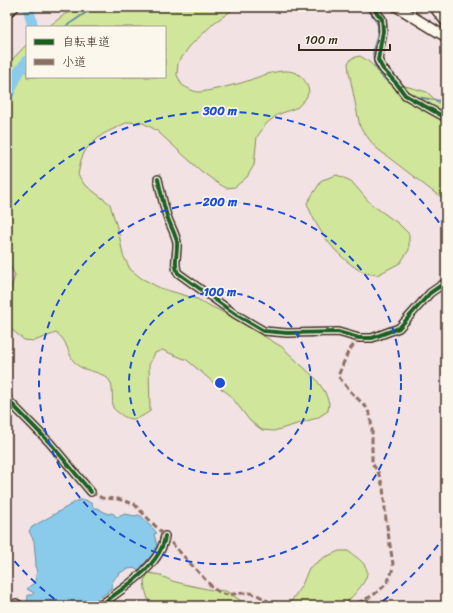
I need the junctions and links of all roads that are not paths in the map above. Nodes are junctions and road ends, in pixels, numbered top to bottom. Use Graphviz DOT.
graph roads {
  1 [pos="14,7"];
  2 [pos="372,7"];
  3 [pos="397,7"];
  4 [pos="434,7"];
  5 [pos="7,12"];
  6 [pos="446,22"];
  7 [pos="446,38"];
  8 [pos="446,118"];
  9 [pos="158,180"];
  10 [pos="446,282"];
  11 [pos="7,399"];
  12 [pos="91,492"];
  13 [pos="165,536"];
  14 [pos="9,606"];
  15 [pos="21,606"];
  16 [pos="99,606"];
  1 -- 5 [label="main road"];
  2 -- 8 [label="street"];
  3 -- 7 [label="main road"];
  4 -- 6 [label="main road"];
  9 -- 10 [label="street"];
  11 -- 12 [label="street"];
  13 -- 16 [label="street"];
  14 -- 15 [label="street"];
}
